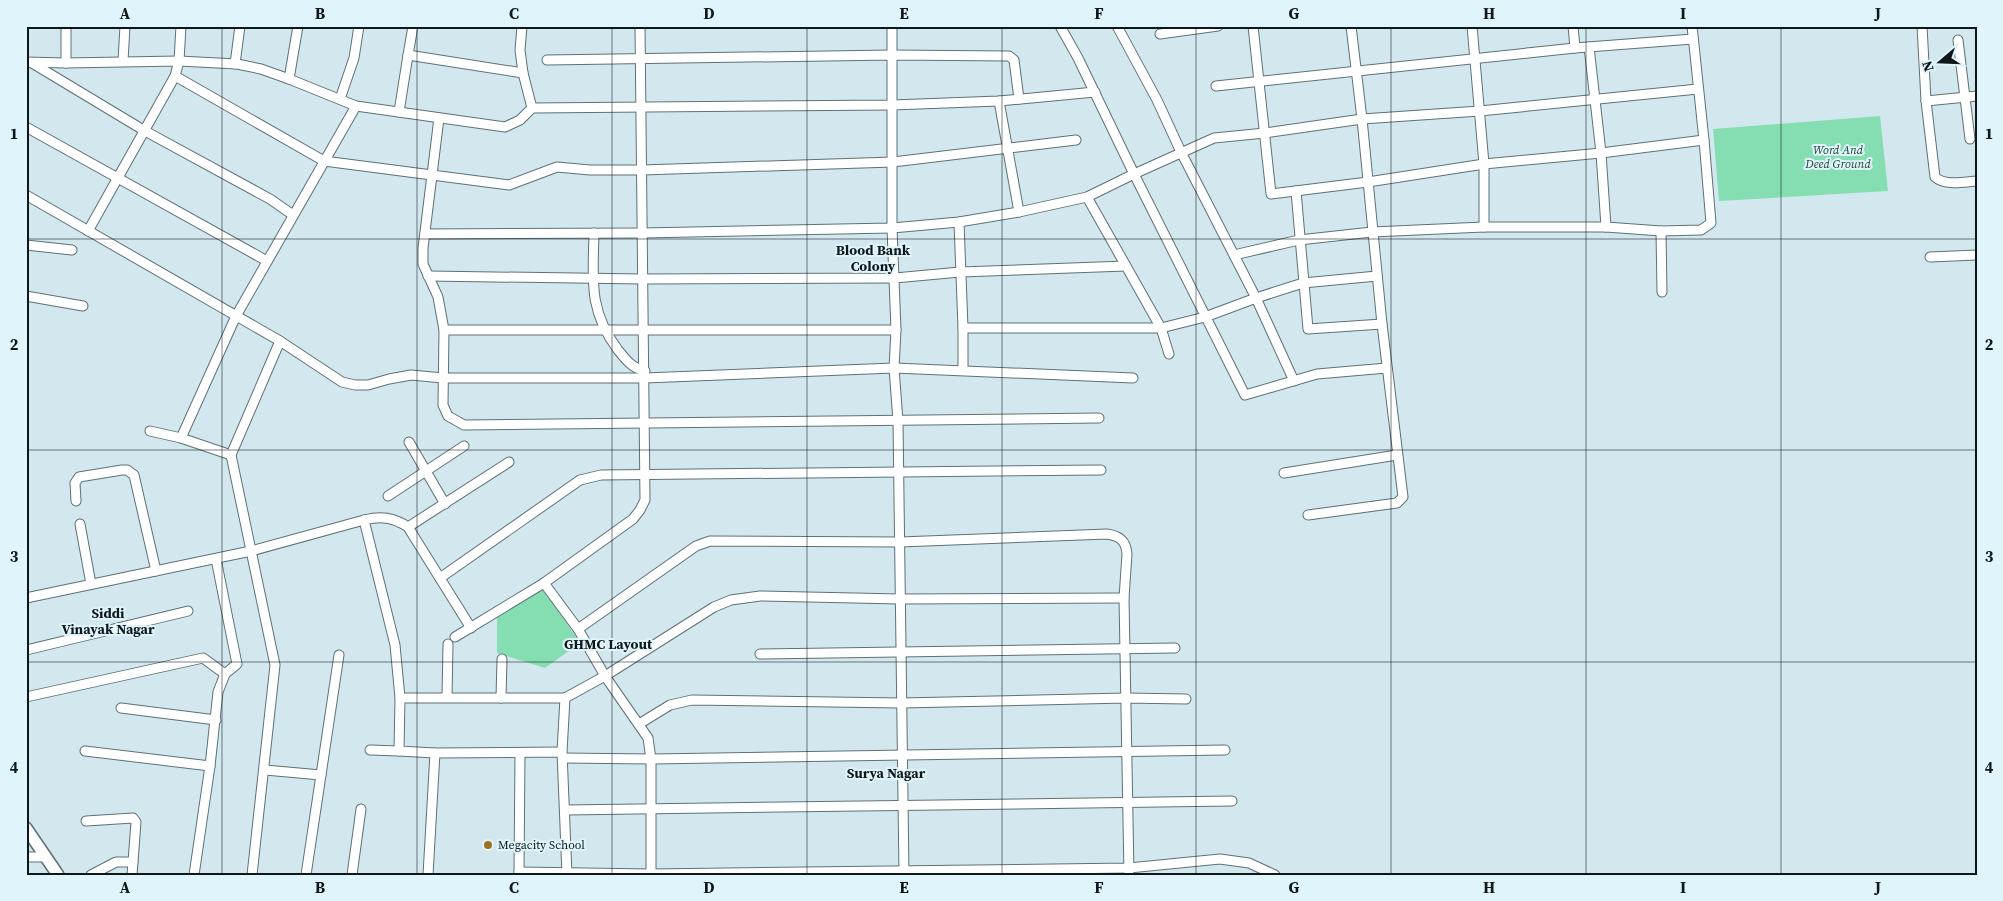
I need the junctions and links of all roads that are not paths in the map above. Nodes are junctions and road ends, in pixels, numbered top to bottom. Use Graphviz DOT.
graph roads {
  1 [pos="66,26"];
  2 [pos="125,26"];
  3 [pos="182,26"];
  4 [pos="240,26"];
  5 [pos="298,26"];
  6 [pos="359,26"];
  7 [pos="413,26"];
  8 [pos="522,26"];
  9 [pos="640,26"];
  10 [pos="892,26"];
  11 [pos="1060,26"];
  12 [pos="1117,26"];
  13 [pos="1218,26"];
  14 [pos="1254,26"];
  15 [pos="1351,26"];
  16 [pos="1472,26"];
  17 [pos="1573,26"];
  18 [pos="1692,26"];
  19 [pos="1922,26"];
  20 [pos="1160,34"];
  21 [pos="1693,39"];
  22 [pos="1958,40"];
  23 [pos="1575,48"];
  24 [pos="1588,48"];
  25 [pos="408,55"];
  26 [pos="892,55"];
  27 [pos="641,58"];
  28 [pos="1476,58"];
  29 [pos="547,60"];
  30 [pos="29,62"];
  31 [pos="123,62"];
  32 [pos="179,62"];
  33 [pos="66,63"];
  34 [pos="235,64"];
  35 [pos="1355,71"];
  36 [pos="523,73"];
  37 [pos="175,76"];
  38 [pos="289,79"];
  39 [pos="1260,82"];
  40 [pos="1216,86"];
  41 [pos="1698,89"];
  42 [pos="1095,92"];
  43 [pos="1977,96"];
  44 [pos="1965,98"];
  45 [pos="340,99"];
  46 [pos="1020,99"];
  47 [pos="1595,99"];
  48 [pos="999,101"];
  49 [pos="1926,101"];
  50 [pos="892,105"];
  51 [pos="356,106"];
  52 [pos="641,106"];
  53 [pos="532,108"];
  54 [pos="1480,111"];
  55 [pos="399,112"];
  56 [pos="439,118"];
  57 [pos="1362,119"];
  58 [pos="26,127"];
  59 [pos="145,131"];
  60 [pos="1265,134"];
  61 [pos="1970,139"];
  62 [pos="1076,140"];
  63 [pos="1704,140"];
  64 [pos="1008,149"];
  65 [pos="1181,152"];
  66 [pos="1601,153"];
  67 [pos="324,161"];
  68 [pos="893,162"];
  69 [pos="1484,164"];
  70 [pos="642,170"];
  71 [pos="1134,174"];
  72 [pos="432,175"];
  73 [pos="117,178"];
  74 [pos="1977,181"];
  75 [pos="1368,182"];
  76 [pos="1296,191"];
  77 [pos="26,194"];
  78 [pos="1088,197"];
  79 [pos="1019,212"];
  80 [pos="293,215"];
  81 [pos="960,222"];
  82 [pos="1484,227"];
  83 [pos="1606,227"];
  84 [pos="892,228"];
  85 [pos="88,231"];
  86 [pos="1661,231"];
  87 [pos="1372,232"];
  88 [pos="594,233"];
  89 [pos="425,234"];
  90 [pos="643,234"];
  91 [pos="1299,240"];
  92 [pos="26,245"];
  93 [pos="72,250"];
  94 [pos="1234,255"];
  95 [pos="1977,255"];
  96 [pos="1930,257"];
  97 [pos="267,261"];
  98 [pos="1126,266"];
  99 [pos="960,272"];
  100 [pos="428,276"];
  101 [pos="1377,276"];
  102 [pos="895,278"];
  103 [pos="593,279"];
  104 [pos="643,279"];
  105 [pos="1303,283"];
  106 [pos="1662,292"];
  107 [pos="26,296"];
  108 [pos="1256,298"];
  109 [pos="83,306"];
  110 [pos="236,316"];
  111 [pos="1206,318"];
  112 [pos="1382,324"];
  113 [pos="963,328"];
  114 [pos="1161,328"];
  115 [pos="444,330"];
  116 [pos="644,330"];
  117 [pos="896,330"];
  118 [pos="605,331"];
  119 [pos="280,341"];
  120 [pos="1169,354"];
  121 [pos="894,368"];
  122 [pos="1387,368"];
  123 [pos="963,370"];
  124 [pos="644,374"];
  125 [pos="443,378"];
  126 [pos="1133,378"];
  127 [pos="1294,380"];
  128 [pos="1099,418"];
  129 [pos="898,421"];
  130 [pos="645,424"];
  131 [pos="150,431"];
  132 [pos="181,438"];
  133 [pos="409,442"];
  134 [pos="464,446"];
  135 [pos="231,455"];
  136 [pos="1397,455"];
  137 [pos="509,462"];
  138 [pos="1101,470"];
  139 [pos="426,471"];
  140 [pos="899,472"];
  141 [pos="1284,473"];
  142 [pos="646,476"];
  143 [pos="388,496"];
  144 [pos="76,501"];
  145 [pos="445,504"];
  146 [pos="1308,515"];
  147 [pos="364,520"];
  148 [pos="80,524"];
  149 [pos="408,527"];
  150 [pos="900,542"];
  151 [pos="251,551"];
  152 [pos="216,559"];
  153 [pos="156,571"];
  154 [pos="440,578"];
  155 [pos="544,582"];
  156 [pos="91,584"];
  157 [pos="26,598"];
  158 [pos="1124,598"];
  159 [pos="900,599"];
  160 [pos="188,611"];
  161 [pos="471,628"];
  162 [pos="578,629"];
  163 [pos="455,637"];
  164 [pos="448,644"];
  165 [pos="1175,648"];
  166 [pos="1125,649"];
  167 [pos="26,650"];
  168 [pos="901,652"];
  169 [pos="760,654"];
  170 [pos="339,655"];
  171 [pos="502,659"];
  172 [pos="225,674"];
  173 [pos="606,676"];
  174 [pos="26,697"];
  175 [pos="447,697"];
  176 [pos="400,698"];
  177 [pos="500,698"];
  178 [pos="565,698"];
  179 [pos="1126,698"];
  180 [pos="1186,699"];
  181 [pos="901,703"];
  182 [pos="121,708"];
  183 [pos="216,720"];
  184 [pos="639,724"];
  185 [pos="370,750"];
  186 [pos="400,750"];
  187 [pos="1225,750"];
  188 [pos="84,751"];
  189 [pos="1127,752"];
  190 [pos="435,753"];
  191 [pos="520,753"];
  192 [pos="562,755"];
  193 [pos="903,756"];
  194 [pos="651,759"];
  195 [pos="210,766"];
  196 [pos="264,770"];
  197 [pos="321,775"];
  198 [pos="1232,801"];
  199 [pos="1128,803"];
  200 [pos="904,806"];
  201 [pos="361,809"];
  202 [pos="652,809"];
  203 [pos="564,810"];
  204 [pos="86,821"];
  205 [pos="26,828"];
  206 [pos="26,857"];
  207 [pos="46,857"];
  208 [pos="133,862"];
  209 [pos="1129,871"];
  210 [pos="519,873"];
  211 [pos="904,873"];
  212 [pos="567,874"];
  213 [pos="651,874"];
  214 [pos="58,875"];
  215 [pos="91,875"];
  216 [pos="132,875"];
  217 [pos="194,875"];
  218 [pos="252,875"];
  219 [pos="306,875"];
  220 [pos="352,875"];
  221 [pos="428,875"];
  222 [pos="1275,875"];
  1 -- 33 [label="street"];
  2 -- 31 [label="street"];
  3 -- 32 [label="street"];
  4 -- 34 [label="street"];
  5 -- 38 [label="street"];
  6 -- 45 [label="street"];
  7 -- 25 [label="street"];
  8 -- 36 [label="street"];
  9 -- 27 [label="street"];
  10 -- 26 [label="street"];
  11 -- 42 [label="street"];
  12 -- 65 [label="street"];
  13 -- 20 [label="street"];
  14 -- 39 [label="street"];
  15 -- 35 [label="street"];
  16 -- 28 [label="street"];
  17 -- 23 [label="street"];
  18 -- 21 [label="street"];
  19 -- 49 [label="street"];
  21 -- 24 [label="street"];
  21 -- 41 [label="street"];
  22 -- 44 [label="street"];
  23 -- 24 [label="street"];
  23 -- 28 [label="street"];
  24 -- 47 [label="street"];
  25 -- 36 [label="street"];
  25 -- 55 [label="street"];
  26 -- 27 [label="street"];
  26 -- 46 [label="street"];
  26 -- 50 [label="street"];
  27 -- 29 [label="street"];
  27 -- 52 [label="street"];
  28 -- 35 [label="street"];
  28 -- 54 [label="street"];
  30 -- 33 [label="street"];
  30 -- 59 [label="street"];
  31 -- 32 [label="street"];
  31 -- 33 [label="street"];
  32 -- 34 [label="street"];
  32 -- 37 [label="street"];
  34 -- 38 [label="street"];
  35 -- 39 [label="street"];
  35 -- 57 [label="street"];
  36 -- 53 [label="street"];
  37 -- 59 [label="street"];
  37 -- 67 [label="street"];
  38 -- 45 [label="street"];
  39 -- 40 [label="street"];
  39 -- 60 [label="street"];
  41 -- 47 [label="street"];
  41 -- 63 [label="street"];
  42 -- 46 [label="street"];
  42 -- 71 [label="street"];
  43 -- 44 [label="street"];
  44 -- 49 [label="street"];
  44 -- 61 [label="street"];
  45 -- 51 [label="street"];
  46 -- 48 [label="street"];
  47 -- 54 [label="street"];
  47 -- 66 [label="street"];
  48 -- 50 [label="street"];
  48 -- 64 [label="street"];
  49 -- 74 [label="street"];
  50 -- 52 [label="street"];
  50 -- 68 [label="street"];
  51 -- 55 [label="street"];
  51 -- 67 [label="street"];
  52 -- 53 [label="street"];
  52 -- 70 [label="street"];
  53 -- 56 [label="street"];
  54 -- 57 [label="street"];
  54 -- 69 [label="street"];
  55 -- 56 [label="street"];
  56 -- 72 [label="street"];
  57 -- 60 [label="street"];
  57 -- 75 [label="street"];
  58 -- 73 [label="street"];
  59 -- 73 [label="street"];
  59 -- 80 [label="street"];
  60 -- 65 [label="street"];
  60 -- 76 [label="street"];
  62 -- 64 [label="street"];
  63 -- 66 [label="street"];
  63 -- 86 [label="street"];
  64 -- 68 [label="street"];
  64 -- 79 [label="street"];
  65 -- 71 [label="street"];
  65 -- 94 [label="street"];
  66 -- 69 [label="street"];
  66 -- 83 [label="street"];
  67 -- 72 [label="street"];
  67 -- 80 [label="street"];
  68 -- 70 [label="street"];
  68 -- 84 [label="street"];
  69 -- 75 [label="street"];
  69 -- 82 [label="street"];
  70 -- 72 [label="street"];
  70 -- 90 [label="street"];
  71 -- 78 [label="street"];
  71 -- 111 [label="street"];
  72 -- 89 [label="street"];
  73 -- 85 [label="street"];
  73 -- 97 [label="street"];
  75 -- 76 [label="street"];
  75 -- 87 [label="street"];
  76 -- 91 [label="street"];
  77 -- 85 [label="street"];
  78 -- 79 [label="street"];
  78 -- 98 [label="street"];
  79 -- 81 [label="street"];
  80 -- 97 [label="street"];
  81 -- 84 [label="street"];
  81 -- 99 [label="street"];
  82 -- 83 [label="street"];
  82 -- 87 [label="street"];
  83 -- 86 [label="street"];
  84 -- 90 [label="street"];
  84 -- 102 [label="street"];
  85 -- 110 [label="street"];
  86 -- 106 [label="street"];
  87 -- 91 [label="street"];
  87 -- 101 [label="street"];
  88 -- 89 [label="street"];
  88 -- 90 [label="street"];
  88 -- 103 [label="street"];
  89 -- 100 [label="street"];
  90 -- 104 [label="street"];
  91 -- 94 [label="street"];
  91 -- 105 [label="street"];
  92 -- 93 [label="street"];
  94 -- 108 [label="street"];
  95 -- 96 [label="street"];
  97 -- 110 [label="street"];
  98 -- 99 [label="street"];
  98 -- 114 [label="street"];
  99 -- 102 [label="street"];
  99 -- 113 [label="street"];
  100 -- 103 [label="street"];
  100 -- 115 [label="street"];
  101 -- 105 [label="street"];
  101 -- 112 [label="street"];
  102 -- 104 [label="street"];
  102 -- 117 [label="street"];
  103 -- 104 [label="street"];
  103 -- 118 [label="street"];
  104 -- 116 [label="street"];
  105 -- 108 [label="street"];
  105 -- 112 [label="street"];
  107 -- 109 [label="street"];
  108 -- 111 [label="street"];
  108 -- 127 [label="street"];
  110 -- 119 [label="street"];
  110 -- 132 [label="street"];
  111 -- 114 [label="street"];
  111 -- 127 [label="street"];
  112 -- 122 [label="street"];
  113 -- 114 [label="street"];
  113 -- 123 [label="street"];
  114 -- 120 [label="street"];
  115 -- 118 [label="street"];
  115 -- 125 [label="street"];
  116 -- 117 [label="street"];
  116 -- 118 [label="street"];
  116 -- 124 [label="street"];
  117 -- 121 [label="street"];
  118 -- 124 [label="street"];
  119 -- 125 [label="street"];
  119 -- 135 [label="street"];
  121 -- 123 [label="street"];
  121 -- 124 [label="street"];
  121 -- 129 [label="street"];
  122 -- 127 [label="street"];
  122 -- 136 [label="street"];
  123 -- 126 [label="street"];
  124 -- 125 [label="street"];
  124 -- 130 [label="street"];
  125 -- 130 [label="street"];
  128 -- 129 [label="street"];
  129 -- 130 [label="street"];
  129 -- 140 [label="street"];
  130 -- 142 [label="street"];
  131 -- 132 [label="street"];
  132 -- 135 [label="street"];
  133 -- 139 [label="street"];
  134 -- 139 [label="street"];
  135 -- 151 [label="street"];
  136 -- 141 [label="street"];
  136 -- 146 [label="street"];
  137 -- 145 [label="street"];
  138 -- 140 [label="street"];
  139 -- 143 [label="street"];
  139 -- 145 [label="street"];
  140 -- 142 [label="street"];
  140 -- 150 [label="street"];
  142 -- 154 [label="street"];
  142 -- 155 [label="street"];
  144 -- 153 [label="street"];
  145 -- 149 [label="street"];
  147 -- 149 [label="street"];
  147 -- 151 [label="street"];
  147 -- 176 [label="street"];
  148 -- 156 [label="street"];
  149 -- 154 [label="street"];
  150 -- 158 [label="street"];
  150 -- 159 [label="street"];
  150 -- 162 [label="street"];
  151 -- 152 [label="street"];
  151 -- 196 [label="street"];
  152 -- 153 [label="street"];
  152 -- 172 [label="street"];
  153 -- 156 [label="street"];
  154 -- 161 [label="street"];
  155 -- 161 [label="street"];
  155 -- 162 [label="street"];
  156 -- 157 [label="street"];
  158 -- 159 [label="street"];
  158 -- 166 [label="street"];
  159 -- 168 [label="street"];
  159 -- 173 [label="street"];
  160 -- 167 [label="street"];
  161 -- 163 [label="street"];
  162 -- 173 [label="street"];
  164 -- 175 [label="street"];
  165 -- 166 [label="street"];
  166 -- 168 [label="street"];
  166 -- 179 [label="street"];
  168 -- 169 [label="street"];
  168 -- 181 [label="street"];
  170 -- 197 [label="street"];
  171 -- 177 [label="street"];
  172 -- 174 [label="street"];
  172 -- 183 [label="street"];
  173 -- 178 [label="street"];
  173 -- 184 [label="street"];
  175 -- 176 [label="street"];
  175 -- 177 [label="street"];
  176 -- 186 [label="street"];
  177 -- 178 [label="street"];
  178 -- 192 [label="street"];
  179 -- 180 [label="street"];
  179 -- 181 [label="street"];
  179 -- 189 [label="street"];
  181 -- 184 [label="street"];
  181 -- 193 [label="street"];
  182 -- 183 [label="street"];
  183 -- 195 [label="street"];
  184 -- 194 [label="street"];
  185 -- 186 [label="street"];
  186 -- 190 [label="street"];
  187 -- 189 [label="street"];
  188 -- 195 [label="street"];
  189 -- 193 [label="street"];
  189 -- 199 [label="street"];
  190 -- 191 [label="street"];
  190 -- 221 [label="street"];
  191 -- 192 [label="street"];
  191 -- 210 [label="street"];
  192 -- 194 [label="street"];
  192 -- 203 [label="street"];
  193 -- 194 [label="street"];
  193 -- 200 [label="street"];
  194 -- 202 [label="street"];
  195 -- 217 [label="street"];
  196 -- 197 [label="street"];
  196 -- 218 [label="street"];
  197 -- 219 [label="street"];
  198 -- 199 [label="street"];
  199 -- 200 [label="street"];
  199 -- 209 [label="street"];
  200 -- 202 [label="street"];
  200 -- 211 [label="street"];
  201 -- 220 [label="street"];
  202 -- 203 [label="street"];
  202 -- 213 [label="street"];
  203 -- 212 [label="street"];
  204 -- 208 [label="street"];
  205 -- 207 [label="street"];
  206 -- 207 [label="street"];
  207 -- 214 [label="street"];
  208 -- 215 [label="street"];
  208 -- 216 [label="street"];
  209 -- 211 [label="street"];
  209 -- 222 [label="street"];
  210 -- 212 [label="street"];
  211 -- 213 [label="street"];
  212 -- 213 [label="street"];
}
